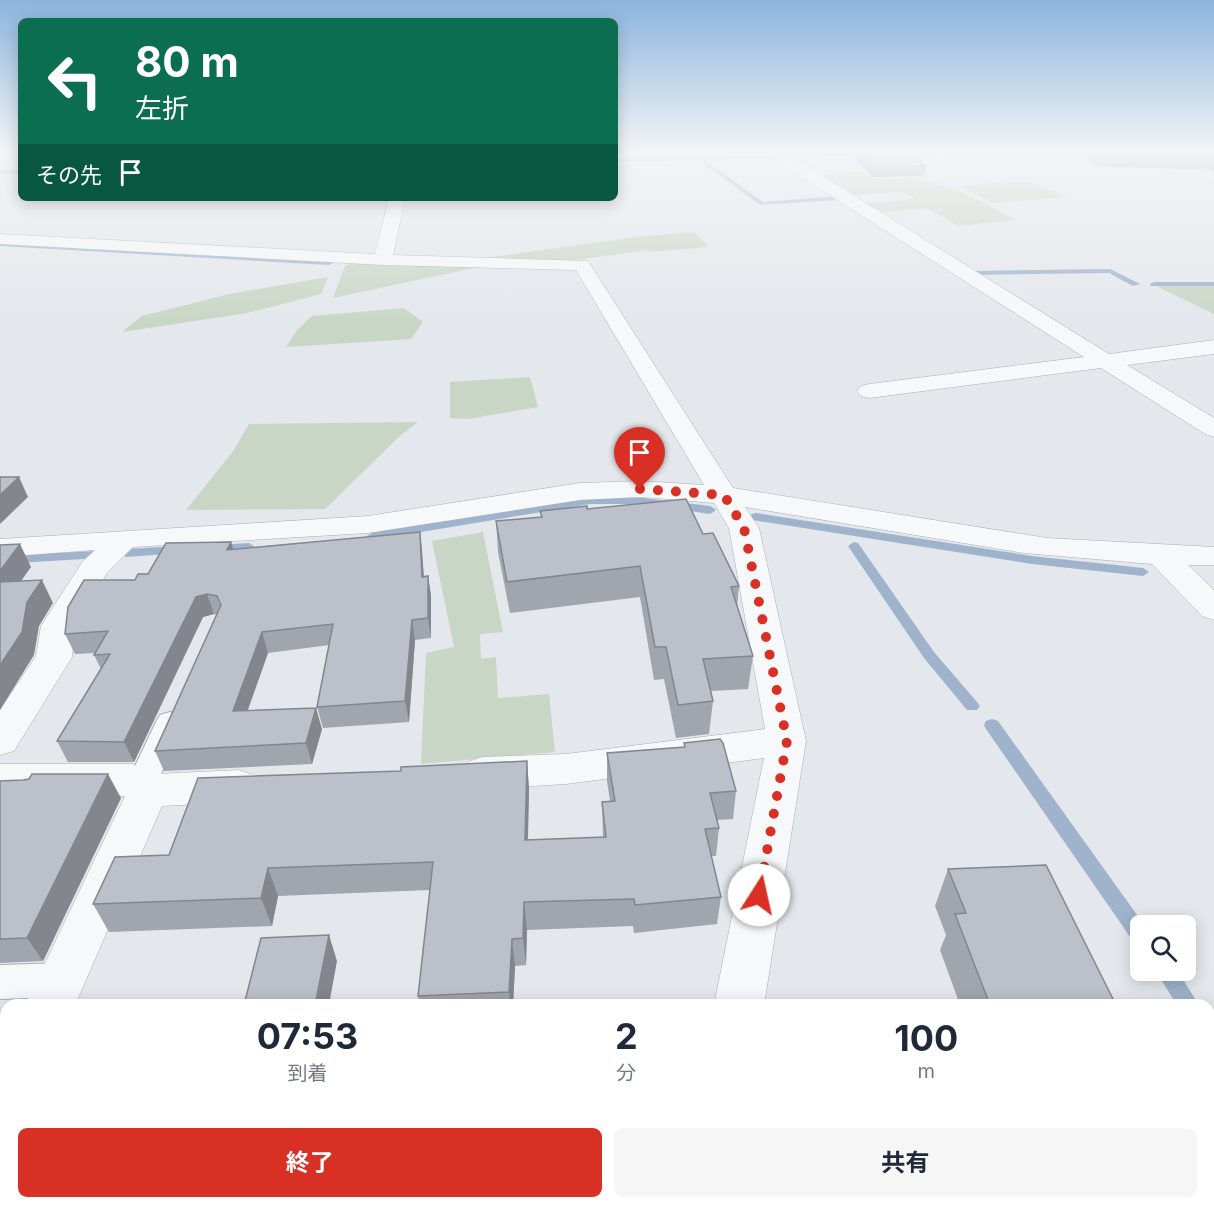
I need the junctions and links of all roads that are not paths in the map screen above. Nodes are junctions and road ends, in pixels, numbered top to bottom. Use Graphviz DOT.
graph roads {
  1 [pos="395,208"];
  2 [pos="864,208"];
  3 [pos="0,239"];
  4 [pos="383,260"];
  5 [pos="1214,347"];
  6 [pos="1105,361"];
  7 [pos="869,391"];
  8 [pos="1214,429"];
  9 [pos="724,495"];
  10 [pos="123,540"];
  11 [pos="0,548"];
  12 [pos="1161,555"];
  13 [pos="1214,556"];
  14 [pos="1214,609"];
  15 [pos="180,700"];
  16 [pos="0,741"];
  17 [pos="787,741"];
  18 [pos="447,775"];
  19 [pos="0,780"];
  20 [pos="279,784"];
  21 [pos="145,788"];
  22 [pos="0,982"];
  23 [pos="56,992"];
  24 [pos="741,999"];
  1 -- 4 [label="street"];
  2 -- 6 [label="street"];
  3 -- 4 [label="street"];
  4 -- 9 [label="street"];
  5 -- 6 [label="street"];
  6 -- 7 [label="street"];
  6 -- 8 [label="street"];
  9 -- 10 [label="street"];
  9 -- 12 [label="street"];
  9 -- 17 [label="street"];
  10 -- 11 [label="street"];
  10 -- 16 [label="street"];
  12 -- 13 [label="street"];
  12 -- 14 [label="street"];
  15 -- 21 [label="lane"];
  17 -- 18 [label="street"];
  17 -- 24 [label="street"];
  19 -- 21 [label="street"];
  20 -- 21 [label="street"];
  21 -- 23 [label="street"];
  22 -- 23 [label="lane"];
}
